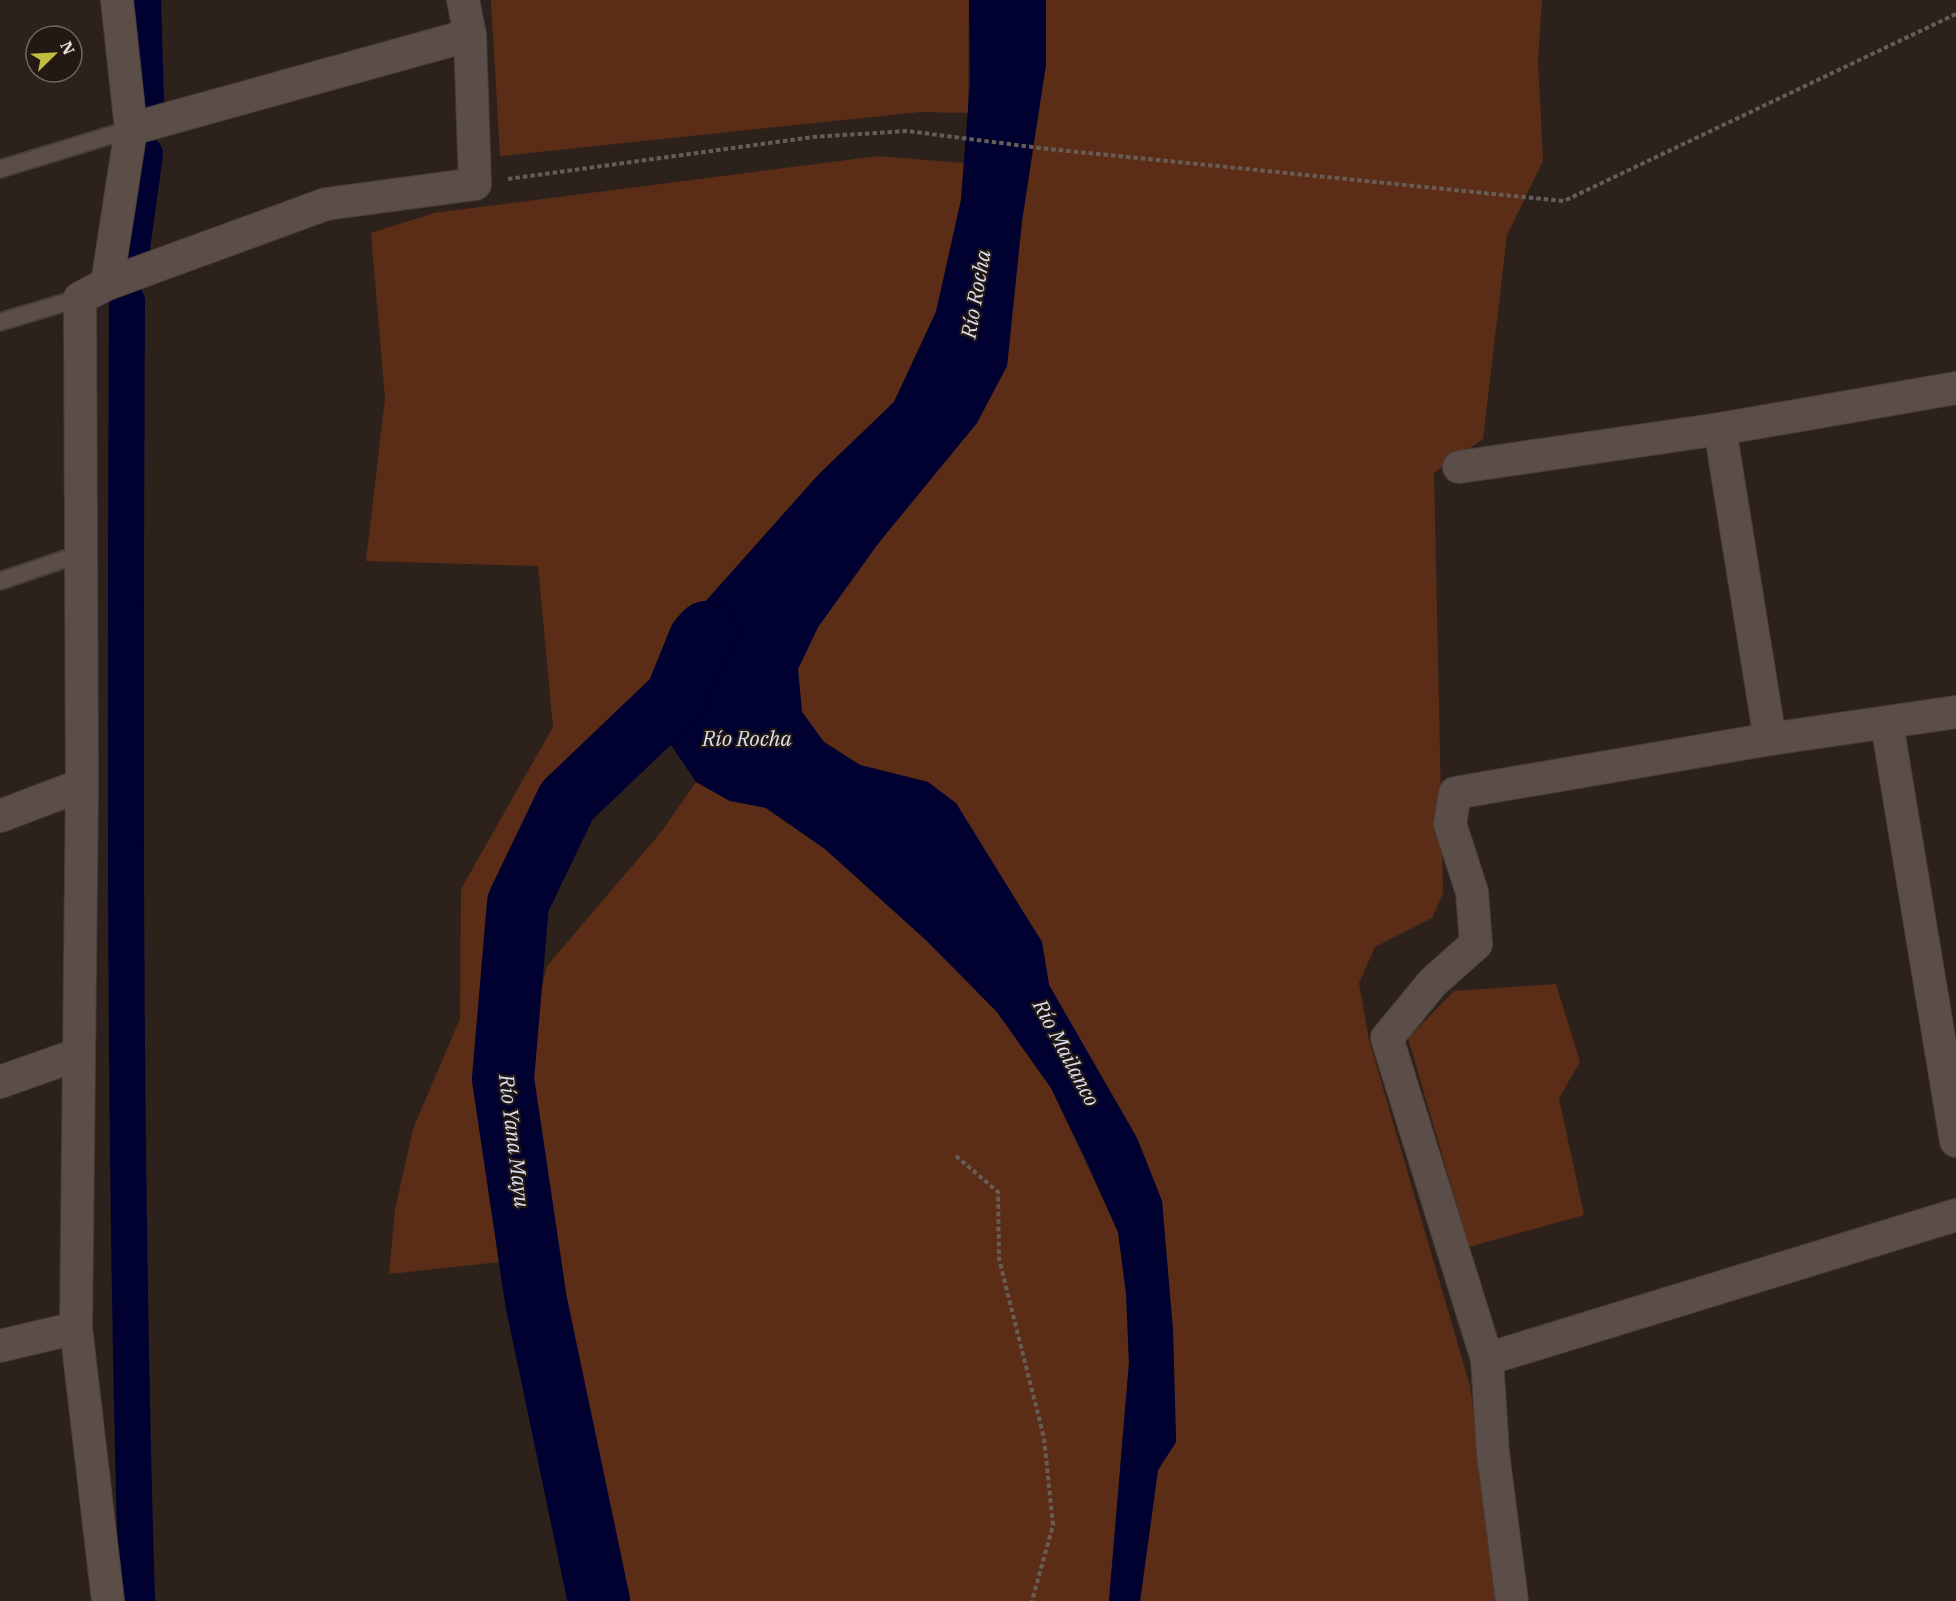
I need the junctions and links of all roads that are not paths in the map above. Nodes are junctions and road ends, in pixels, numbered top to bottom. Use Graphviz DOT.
graph roads {
  1 [pos="117,0"];
  2 [pos="463,0"];
  3 [pos="470,35"];
  4 [pos="131,129"];
  5 [pos="0,169"];
  6 [pos="107,284"];
  7 [pos="80,298"];
  8 [pos="0,322"];
  9 [pos="1956,388"];
  10 [pos="1720,429"];
  11 [pos="1459,467"];
  12 [pos="80,554"];
  13 [pos="0,581"];
  14 [pos="1956,712"];
  15 [pos="1887,724"];
  16 [pos="1770,739"];
  17 [pos="82,784"];
  18 [pos="0,816"];
  19 [pos="79,1054"];
  20 [pos="0,1082"];
  21 [pos="1956,1141"];
  22 [pos="1956,1215"];
  23 [pos="76,1328"];
  24 [pos="0,1346"];
  25 [pos="1487,1359"];
  26 [pos="108,1601"];
  27 [pos="1512,1601"];
  1 -- 4 [label="street"];
  2 -- 3 [label="street"];
  3 -- 4 [label="street"];
  3 -- 6 [label="street"];
  4 -- 5 [label="lane"];
  4 -- 6 [label="street"];
  6 -- 7 [label="street"];
  7 -- 8 [label="lane"];
  7 -- 12 [label="street"];
  9 -- 10 [label="street"];
  10 -- 11 [label="street"];
  10 -- 16 [label="street"];
  12 -- 13 [label="lane"];
  12 -- 17 [label="street"];
  14 -- 15 [label="street"];
  15 -- 16 [label="street"];
  15 -- 21 [label="street"];
  16 -- 25 [label="street"];
  17 -- 18 [label="street"];
  17 -- 19 [label="street"];
  19 -- 20 [label="street"];
  19 -- 23 [label="street"];
  22 -- 25 [label="street"];
  23 -- 24 [label="street"];
  23 -- 26 [label="street"];
  25 -- 27 [label="street"];
}
